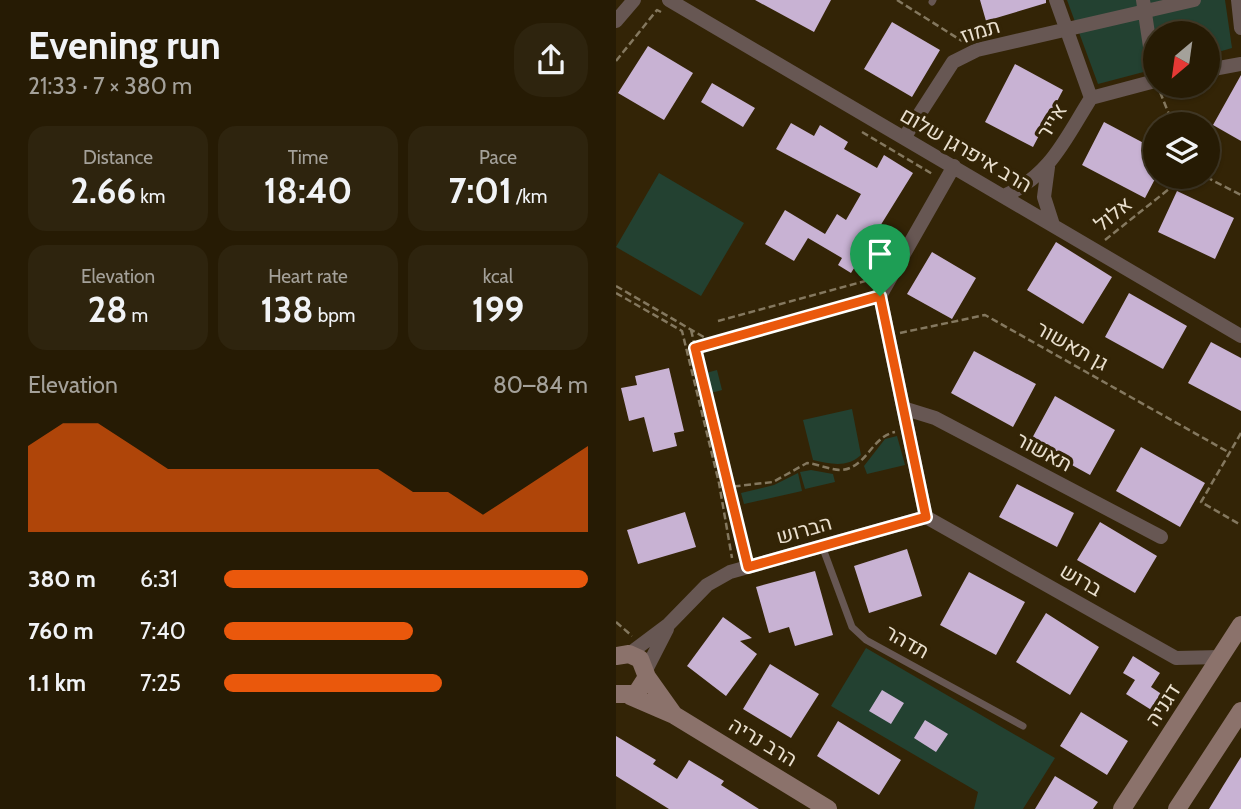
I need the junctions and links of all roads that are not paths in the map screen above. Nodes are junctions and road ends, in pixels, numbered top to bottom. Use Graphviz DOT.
graph roads {
  1 [pos="634,0"];
  2 [pos="669,0"];
  3 [pos="1056,0"];
  4 [pos="1194,0"];
  5 [pos="1238,0"];
  6 [pos="1143,6"];
  7 [pos="616,21"];
  8 [pos="1065,28"];
  9 [pos="1241,29"];
  10 [pos="1241,64"];
  11 [pos="1220,68"];
  12 [pos="1143,83"];
  13 [pos="1091,98"];
  14 [pos="904,138"];
  15 [pos="954,166"];
  16 [pos="1048,167"];
  17 [pos="1004,196"];
  18 [pos="1052,225"];
  19 [pos="1241,336"];
  20 [pos="906,409"];
  21 [pos="926,517"];
  22 [pos="1161,537"];
  23 [pos="822,546"];
  24 [pos="669,624"];
  25 [pos="1241,625"];
  26 [pos="622,652"];
  27 [pos="1221,657"];
  28 [pos="647,674"];
  29 [pos="621,696"];
  30 [pos="1241,710"];
  31 [pos="674,715"];
  32 [pos="1023,726"];
  33 [pos="1235,729"];
  34 [pos="807,804"];
  35 [pos="828,809"];
  36 [pos="1122,809"];
  37 [pos="1177,809"];
  1 -- 7 [label="street"];
  2 -- 14 [label="street, הרב איפרגן שלום"];
  3 -- 8 [label="street, אייר"];
  4 -- 6 [label="street"];
  5 -- 9 [label="street"];
  6 -- 8 [label="street"];
  8 -- 13 [label="street, אייר"];
  8 -- 14 [label="street, תמוז"];
  10 -- 11 [label="street"];
  12 -- 13 [label="street, אייר"];
  13 -- 16 [label="street, אייר"];
  14 -- 15 [label="street, הרב איפרגן שלום"];
  15 -- 17 [label="street, הרב איפרגן שלום"];
  15 -- 20 [label="street"];
  16 -- 17 [label="street, אייר"];
  16 -- 18 [label="street, אייר"];
  17 -- 18 [label="street, הרב איפרגן שלום"];
  18 -- 19 [label="street, הרב איפרגן שלום"];
  20 -- 21 [label="street"];
  20 -- 22 [label="street, תאשור"];
  21 -- 23 [label="street, הברוש"];
  21 -- 27 [label="street, ברוש"];
  23 -- 24 [label="street, הברוש"];
  23 -- 32 [label="lane, תדהר"];
  24 -- 26 [label="street, הברוש"];
  24 -- 28 [label="street, הברוש"];
  25 -- 27 [label="street, דגניה"];
  26 -- 28 [label="street, הרב נריה"];
  27 -- 36 [label="street, דגניה"];
  28 -- 29 [label="street"];
  28 -- 31 [label="street, הרב נריה"];
  29 -- 31 [label="street, הרב נריה"];
  30 -- 33 [label="street"];
  31 -- 34 [label="street, הרב נריה"];
  33 -- 37 [label="street"];
  34 -- 35 [label="street, הרב נריה"];
}
